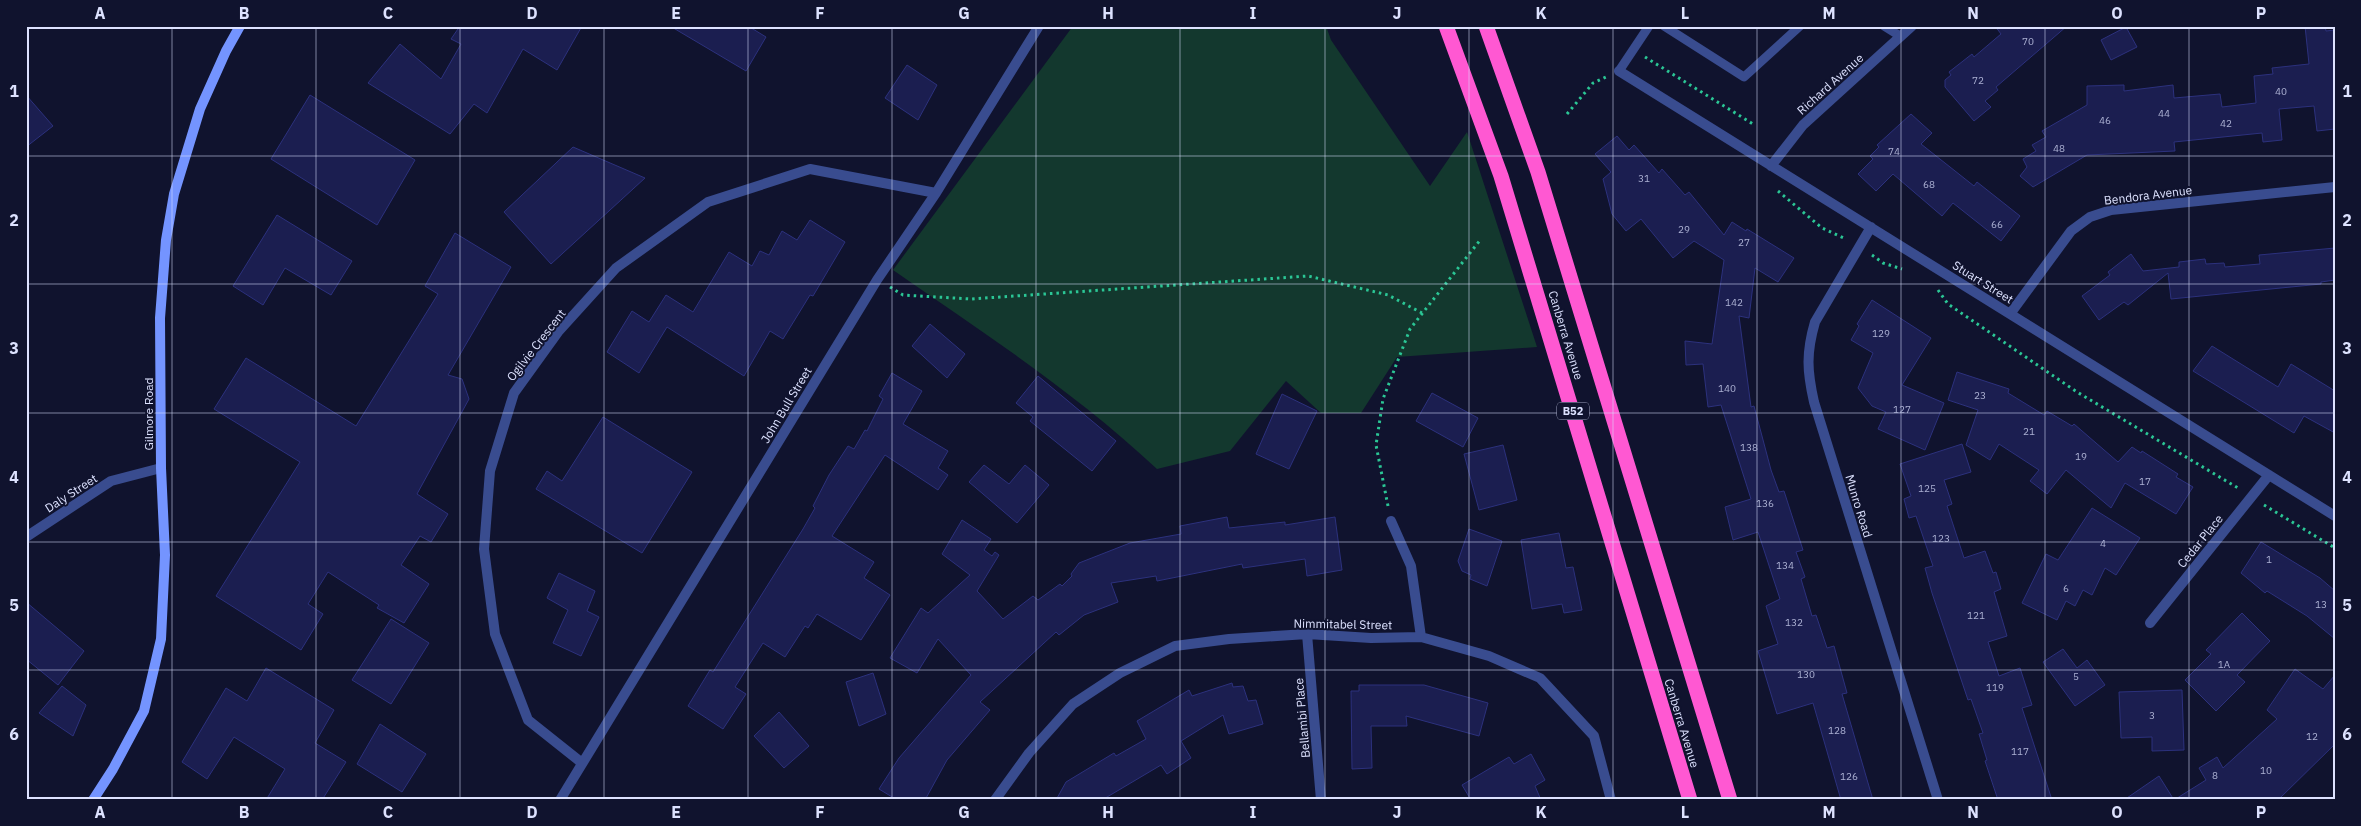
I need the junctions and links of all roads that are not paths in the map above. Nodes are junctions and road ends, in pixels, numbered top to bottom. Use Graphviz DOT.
graph roads {
  1 [pos="240,26"];
  2 [pos="1039,26"];
  3 [pos="1446,26"];
  4 [pos="1486,26"];
  5 [pos="1649,26"];
  6 [pos="1664,26"];
  7 [pos="1800,26"];
  8 [pos="1884,26"];
  9 [pos="1912,26"];
  10 [pos="1900,36"];
  11 [pos="1619,70"];
  12 [pos="1770,166"];
  13 [pos="2335,187"];
  14 [pos="936,193"];
  15 [pos="1871,227"];
  16 [pos="2010,314"];
  17 [pos="161,468"];
  18 [pos="2269,475"];
  19 [pos="2335,516"];
  20 [pos="1391,521"];
  21 [pos="26,537"];
  22 [pos="2150,623"];
  23 [pos="1307,634"];
  24 [pos="1421,637"];
  25 [pos="582,763"];
  26 [pos="93,800"];
  27 [pos="560,800"];
  28 [pos="995,800"];
  29 [pos="1321,800"];
  30 [pos="1610,800"];
  31 [pos="1690,800"];
  32 [pos="1730,800"];
  33 [pos="1938,800"];
  1 -- 17 [label="street, Gilmore Road"];
  2 -- 14 [label="street, John Bull Street"];
  3 -- 31 [label="highway, Canberra Avenue / B52"];
  4 -- 32 [label="highway, Canberra Avenue / B52"];
  5 -- 11 [label="lane"];
  6 -- 7 [label="lane"];
  8 -- 10 [label="lane"];
  9 -- 10 [label="street, Richard Avenue"];
  10 -- 12 [label="street, Richard Avenue"];
  11 -- 12 [label="street, Stuart Street"];
  12 -- 15 [label="street, Stuart Street"];
  13 -- 16 [label="street, Bendora Avenue"];
  14 -- 25 [label="street, John Bull Street"];
  14 -- 25 [label="street, Ogilvie Crescent"];
  15 -- 16 [label="street, Stuart Street"];
  15 -- 33 [label="street, Munro Road"];
  16 -- 18 [label="street, Stuart Street"];
  17 -- 21 [label="street, Daly Street"];
  17 -- 26 [label="street, Gilmore Road"];
  18 -- 19 [label="street, Stuart Street"];
  18 -- 22 [label="street, Cedar Place"];
  20 -- 24 [label="street"];
  23 -- 24 [label="street, Nimmitabel Street"];
  23 -- 28 [label="street, Nimmitabel Street"];
  23 -- 29 [label="street, Bellambi Place"];
  24 -- 30 [label="street, Nimmitabel Street"];
  25 -- 27 [label="street, John Bull Street"];
}
